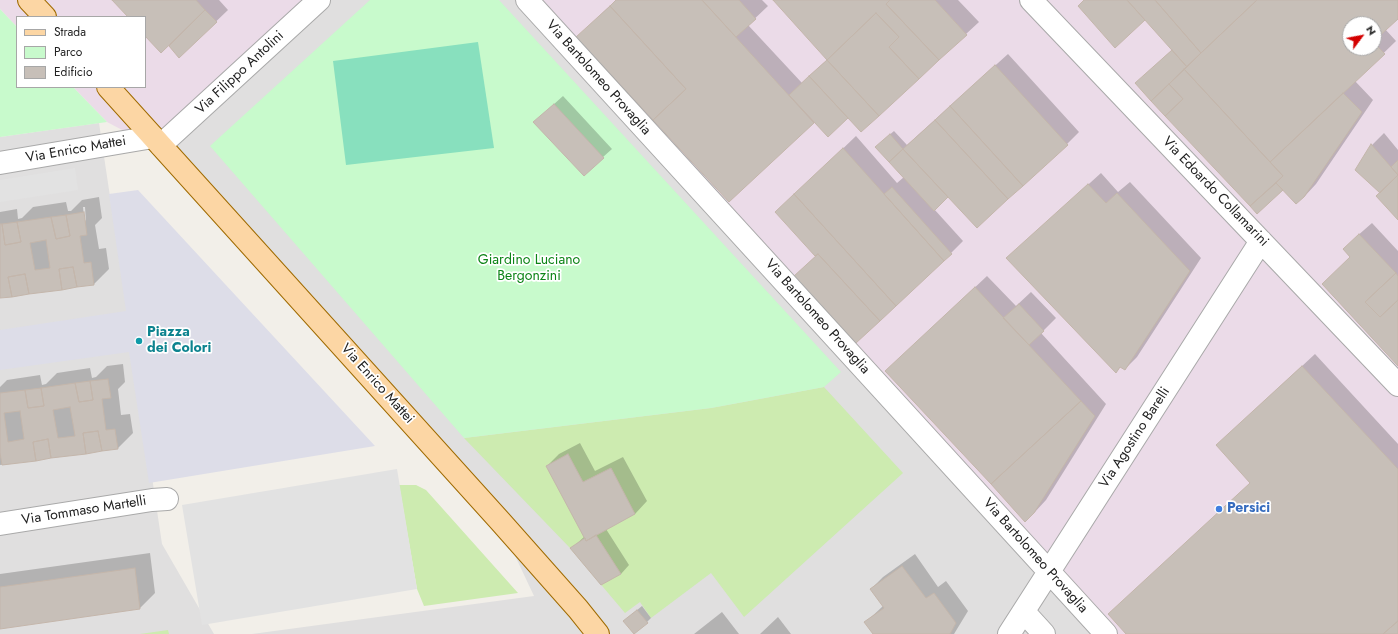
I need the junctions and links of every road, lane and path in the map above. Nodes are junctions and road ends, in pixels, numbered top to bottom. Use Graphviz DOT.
graph roads {
  1 [pos="29,0"];
  2 [pos="319,0"];
  3 [pos="527,0"];
  4 [pos="1031,0"];
  5 [pos="44,16"];
  6 [pos="109,88"];
  7 [pos="157,141"];
  8 [pos="0,163"];
  9 [pos="1261,241"];
  10 [pos="1398,385"];
  11 [pos="167,499"];
  12 [pos="0,524"];
  13 [pos="1050,572"];
  14 [pos="1024,612"];
  15 [pos="598,634"];
  16 [pos="1010,634"];
  17 [pos="1044,634"];
  18 [pos="1106,634"];
  1 -- 5 [label="main road"];
  2 -- 7 [label="street, Via Filippo Antolini"];
  3 -- 13 [label="street, Via Bartolomeo Provaglia"];
  4 -- 9 [label="street, Via Edoardo Collamarini"];
  6 -- 7 [label="main road, Via Enrico Mattei"];
  7 -- 8 [label="street, Via Enrico Mattei"];
  7 -- 15 [label="main road, Via Enrico Mattei"];
  9 -- 10 [label="street, Via Edoardo Collamarini"];
  9 -- 13 [label="street, Via Agostino Barelli"];
  11 -- 12 [label="street, Via Tommaso Martelli"];
  13 -- 14 [label="street, Via Agostino Barelli"];
  13 -- 18 [label="street, Via Bartolomeo Provaglia"];
  14 -- 16 [label="street, Via Agostino Barelli"];
  14 -- 17 [label="street"];
}
